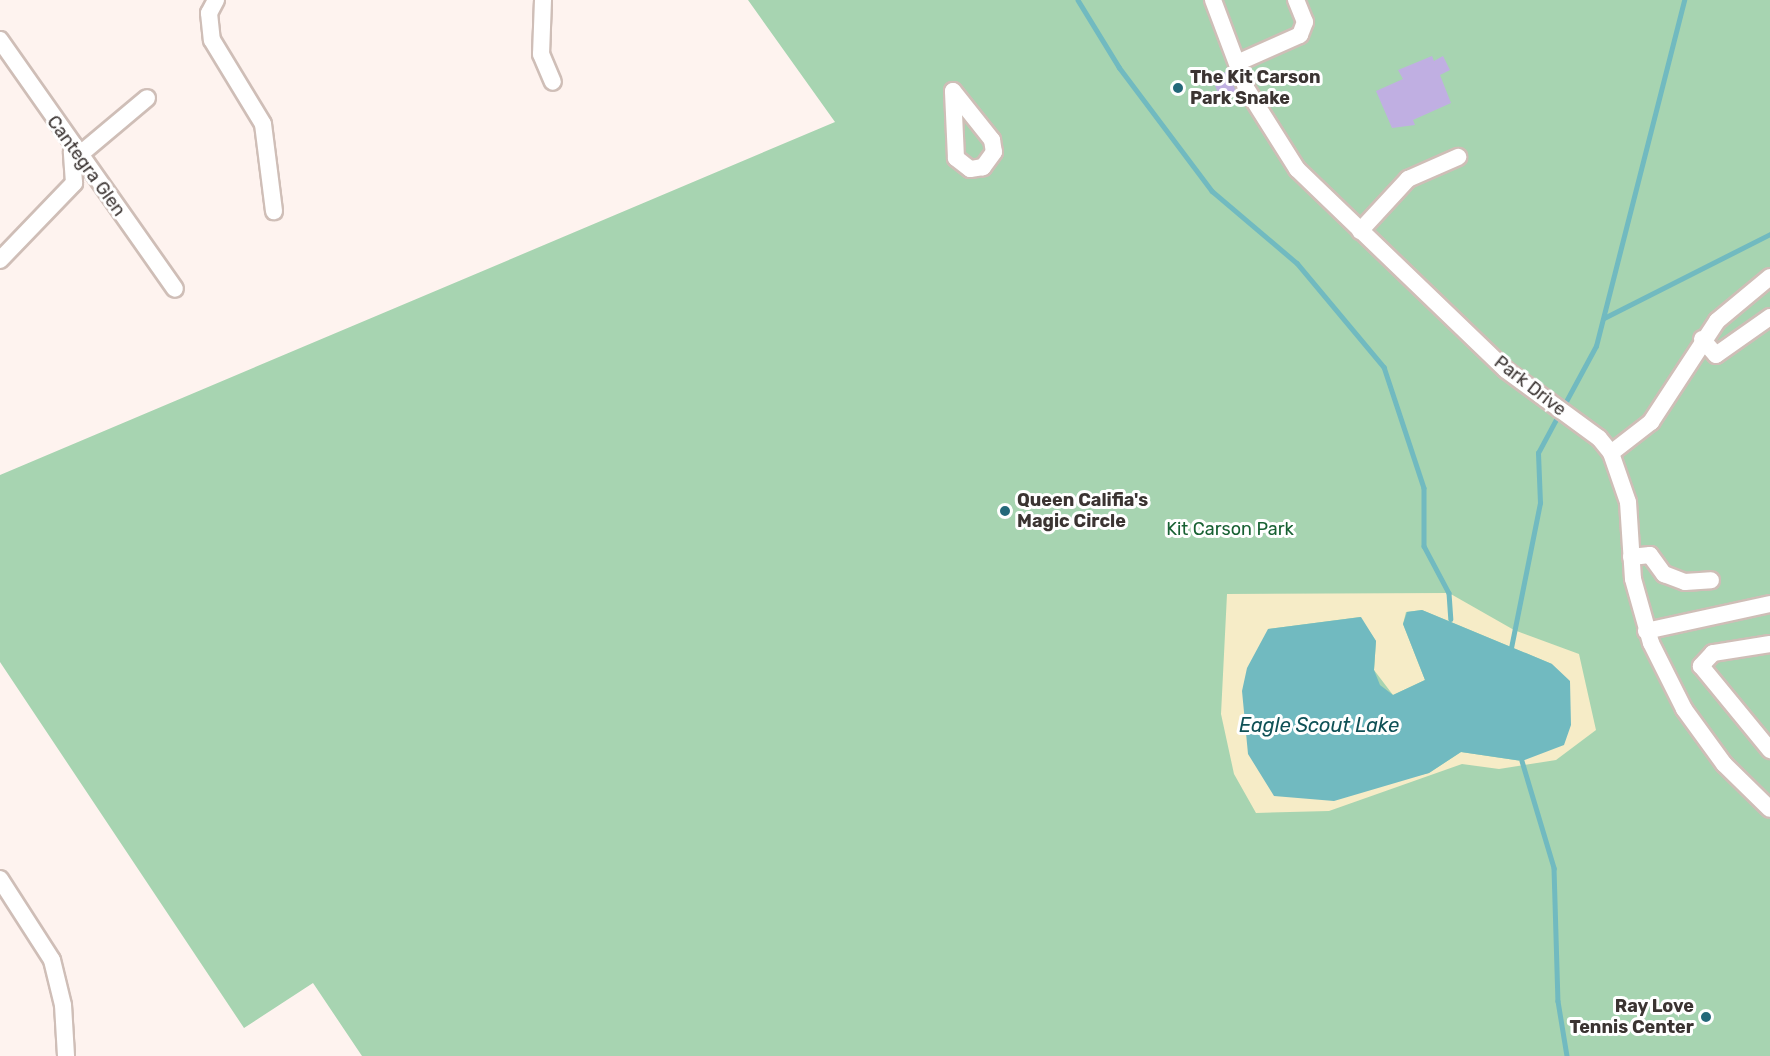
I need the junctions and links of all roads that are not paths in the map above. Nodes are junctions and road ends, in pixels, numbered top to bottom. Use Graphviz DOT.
graph roads {
  1 [pos="216,0"];
  2 [pos="543,0"];
  3 [pos="1213,0"];
  4 [pos="1296,0"];
  5 [pos="0,40"];
  6 [pos="1237,63"];
  7 [pos="553,82"];
  8 [pos="147,98"];
  9 [pos="61,132"];
  10 [pos="78,156"];
  11 [pos="1458,157"];
  12 [pos="274,211"];
  13 [pos="1360,231"];
  14 [pos="0,260"];
  15 [pos="1770,277"];
  16 [pos="175,289"];
  17 [pos="1770,317"];
  18 [pos="1702,339"];
  19 [pos="1611,453"];
  20 [pos="1631,557"];
  21 [pos="1711,580"];
  22 [pos="1770,604"];
  23 [pos="1646,630"];
  24 [pos="1770,644"];
  25 [pos="1770,750"];
  26 [pos="1768,804"];
  27 [pos="0,879"];
  28 [pos="66,1056"];
  1 -- 12 [label="street"];
  2 -- 7 [label="street"];
  3 -- 6 [label="street, Park Drive"];
  4 -- 6 [label="street"];
  5 -- 9 [label="street, Cantegra Glen"];
  6 -- 13 [label="street, Park Drive"];
  8 -- 10 [label="street"];
  9 -- 10 [label="street, Cantegra Glen"];
  9 -- 14 [label="street"];
  10 -- 16 [label="street, Cantegra Glen"];
  11 -- 13 [label="street"];
  13 -- 19 [label="street, Park Drive"];
  15 -- 18 [label="street"];
  17 -- 18 [label="street"];
  18 -- 19 [label="street"];
  19 -- 20 [label="street"];
  20 -- 21 [label="street"];
  20 -- 23 [label="street"];
  22 -- 23 [label="street"];
  23 -- 26 [label="street"];
  24 -- 25 [label="street"];
  27 -- 28 [label="street"];
}
